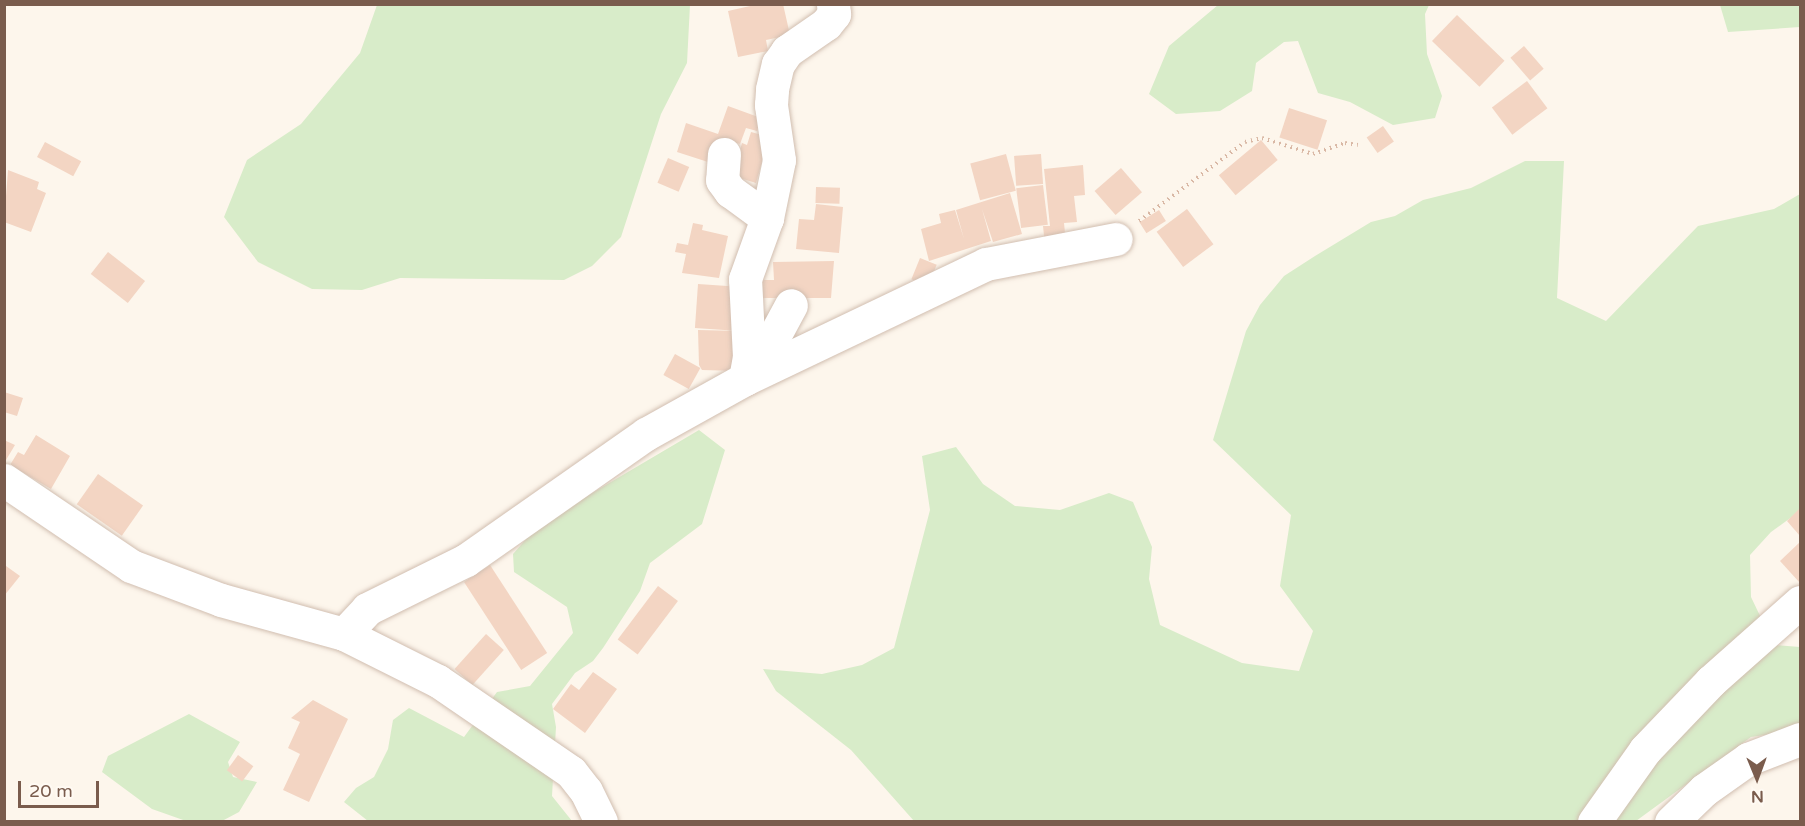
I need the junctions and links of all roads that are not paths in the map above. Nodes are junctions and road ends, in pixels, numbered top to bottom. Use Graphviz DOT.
graph roads {
  1 [pos="833,4"];
  2 [pos="724,153"];
  3 [pos="756,203"];
  4 [pos="1116,239"];
  5 [pos="791,305"];
  6 [pos="747,368"];
  7 [pos="4,480"];
  8 [pos="1800,602"];
  9 [pos="344,634"];
  10 [pos="1800,739"];
  11 [pos="601,822"];
  12 [pos="1594,822"];
  13 [pos="1671,822"];
  1 -- 3 [label="street"];
  2 -- 3 [label="street"];
  3 -- 6 [label="street"];
  4 -- 6 [label="street"];
  5 -- 6 [label="street"];
  6 -- 9 [label="street"];
  7 -- 9 [label="street"];
  8 -- 12 [label="street"];
  9 -- 11 [label="street"];
  10 -- 13 [label="street"];
}
